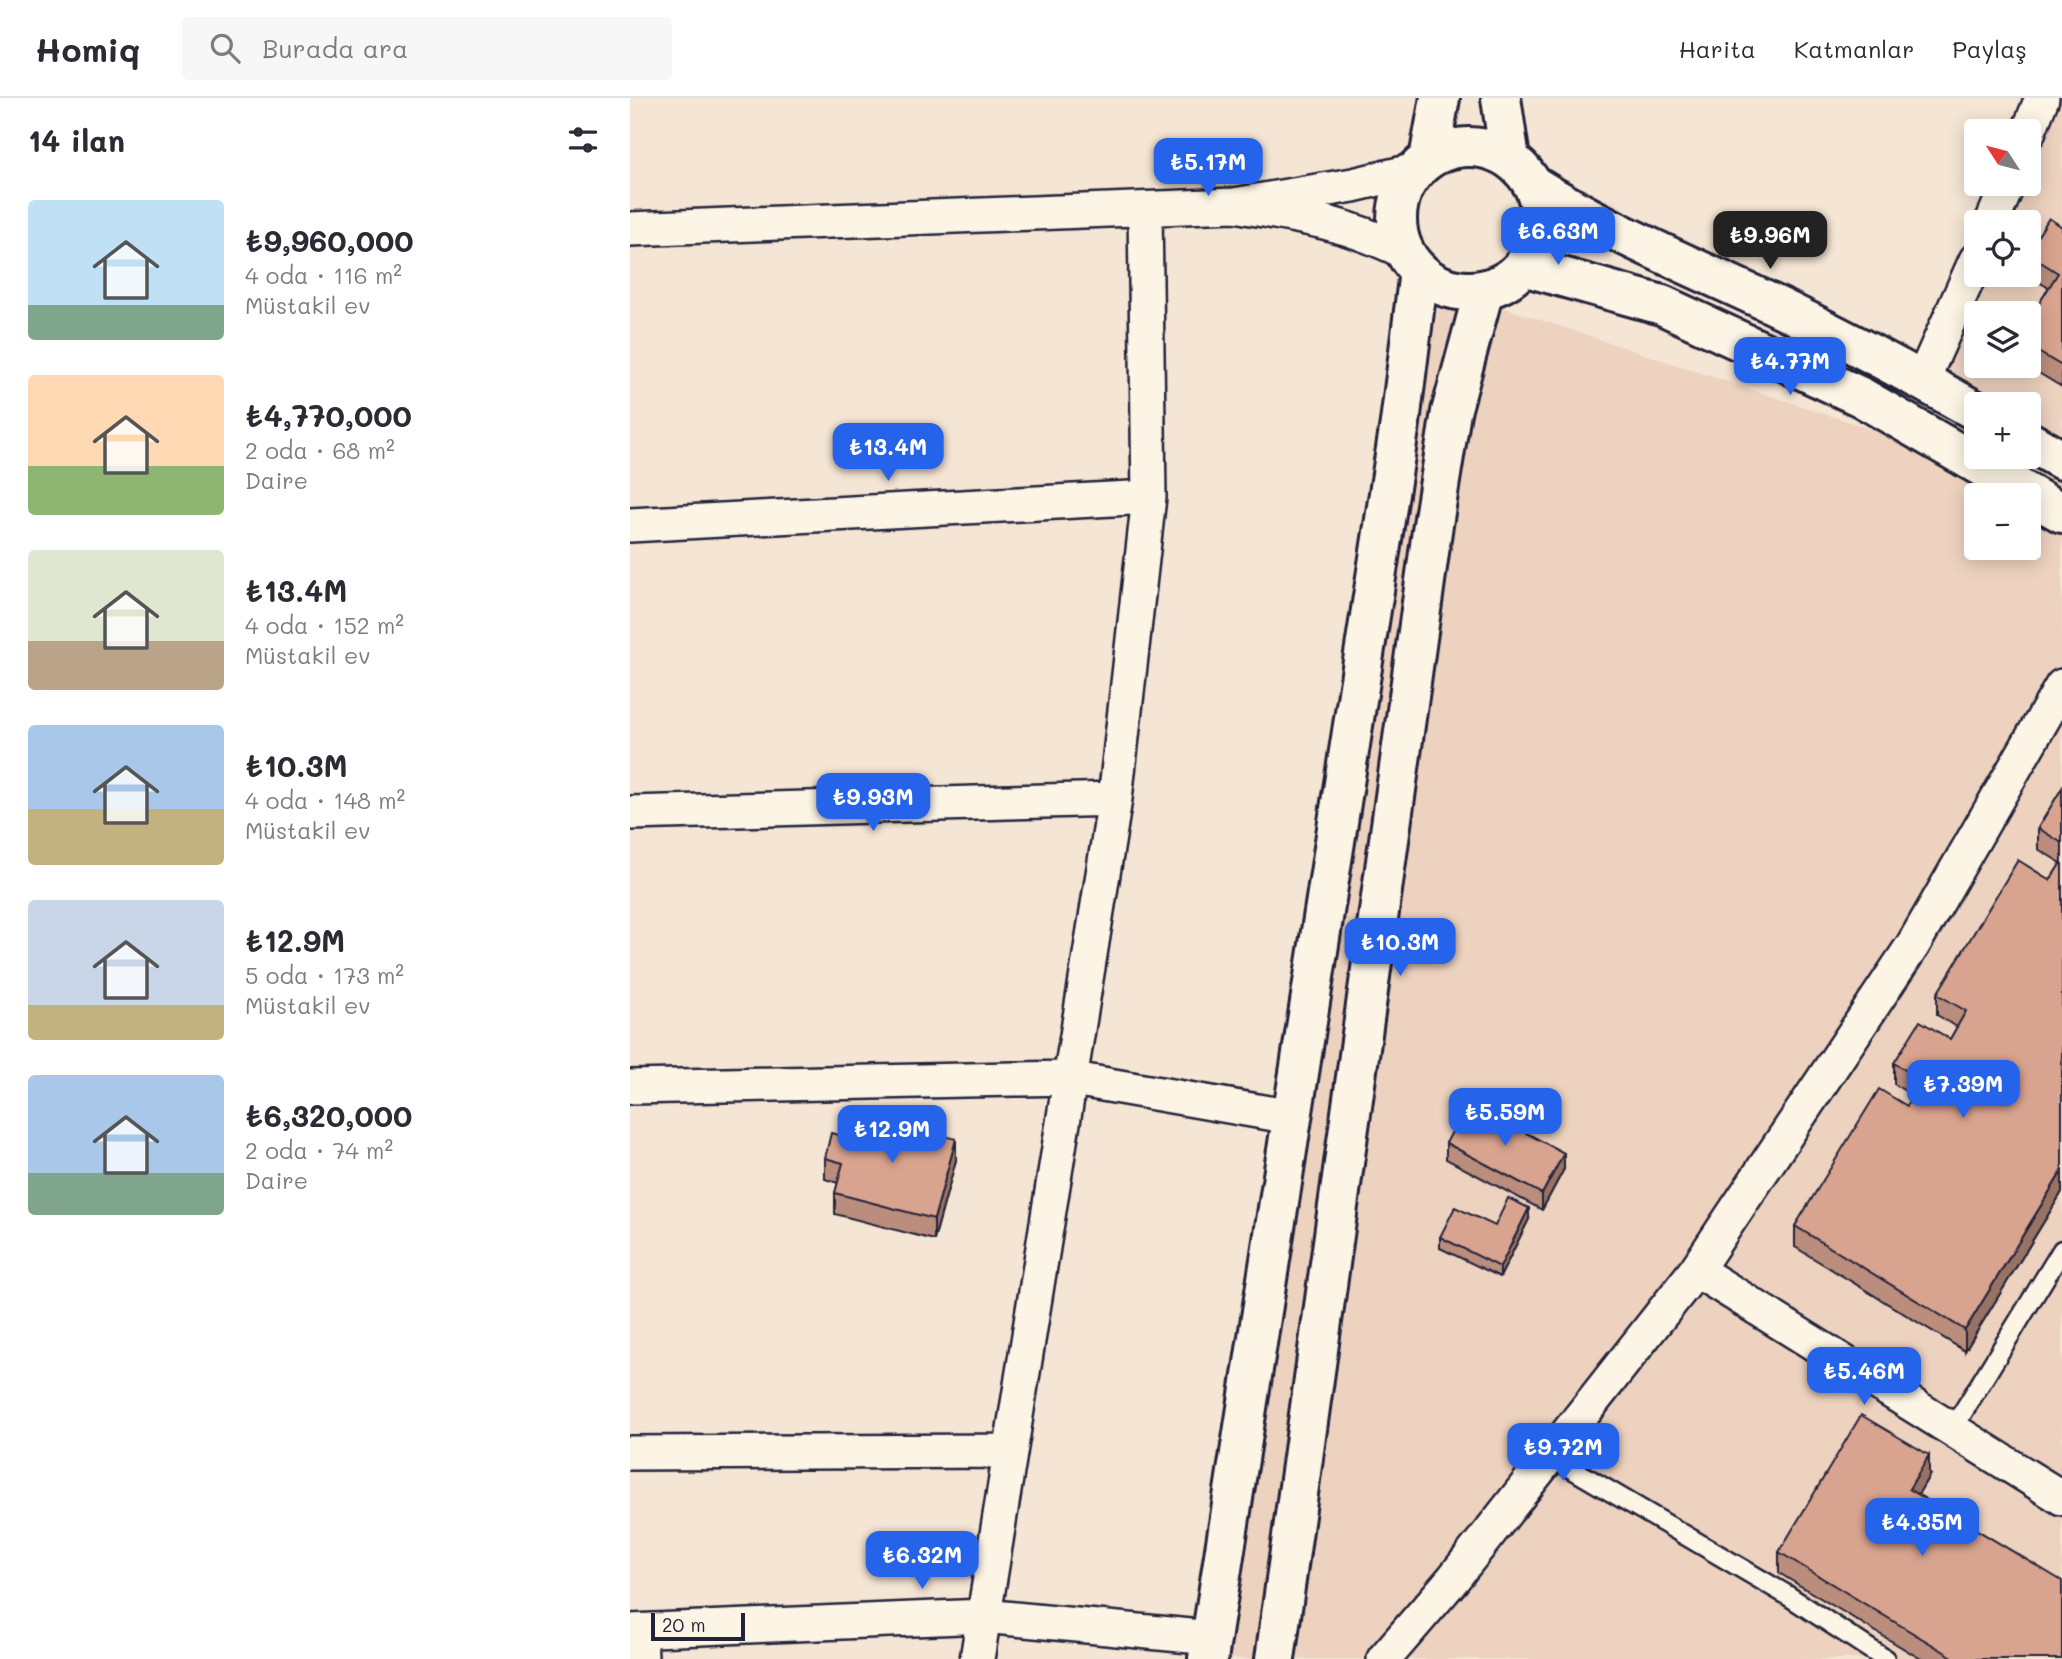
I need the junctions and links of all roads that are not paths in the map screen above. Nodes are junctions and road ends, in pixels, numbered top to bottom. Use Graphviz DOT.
graph roads {
  1 [pos="1440,98"];
  2 [pos="1501,98"];
  3 [pos="2042,98"];
  4 [pos="2034,119"];
  5 [pos="1422,165"];
  6 [pos="1522,172"];
  7 [pos="1234,205"];
  8 [pos="1145,210"];
  9 [pos="630,229"];
  10 [pos="1412,261"];
  11 [pos="1523,266"];
  12 [pos="1964,287"];
  13 [pos="1483,290"];
  14 [pos="1922,381"];
  15 [pos="1964,404"];
  16 [pos="2041,448"];
  17 [pos="2062,460"];
  18 [pos="1149,497"];
  19 [pos="2062,513"];
  20 [pos="630,525"];
  21 [pos="2062,686"];
  22 [pos="1115,799"];
  23 [pos="630,813"];
  24 [pos="1069,1079"];
  25 [pos="630,1087"];
  26 [pos="1292,1117"];
  27 [pos="2062,1250"];
  28 [pos="1696,1270"];
  29 [pos="1951,1430"];
  30 [pos="1010,1451"];
  31 [pos="630,1453"];
  32 [pos="1550,1456"];
  33 [pos="2062,1498"];
  34 [pos="984,1616"];
  35 [pos="637,1640"];
  36 [pos="1210,1648"];
  37 [pos="978,1659"];
  38 [pos="1275,1659"];
  39 [pos="1384,1659"];
  40 [pos="1885,1659"];
  1 -- 5 [label="main road"];
  2 -- 6 [label="main road"];
  3 -- 4 [label="street"];
  5 -- 6 [label="main road"];
  5 -- 7 [label="street"];
  5 -- 10 [label="main road"];
  6 -- 11 [label="main road"];
  6 -- 14 [label="main road"];
  7 -- 8 [label="street"];
  7 -- 10 [label="street"];
  8 -- 9 [label="street"];
  8 -- 18 [label="street"];
  10 -- 13 [label="main road"];
  10 -- 26 [label="main road"];
  11 -- 13 [label="main road"];
  11 -- 19 [label="main road"];
  12 -- 14 [label="street"];
  13 -- 38 [label="main road"];
  14 -- 15 [label="main road"];
  16 -- 17 [label="main road"];
  18 -- 20 [label="street"];
  18 -- 22 [label="street"];
  21 -- 28 [label="street"];
  22 -- 23 [label="street"];
  22 -- 24 [label="street"];
  24 -- 25 [label="street"];
  24 -- 26 [label="street"];
  24 -- 30 [label="street"];
  26 -- 36 [label="main road"];
  27 -- 29 [label="lane"];
  28 -- 29 [label="street"];
  28 -- 32 [label="street"];
  29 -- 33 [label="street"];
  30 -- 31 [label="street"];
  30 -- 34 [label="street"];
  32 -- 39 [label="street"];
  32 -- 40 [label="lane"];
  34 -- 35 [label="street"];
  34 -- 36 [label="street"];
  34 -- 37 [label="street"];
}
